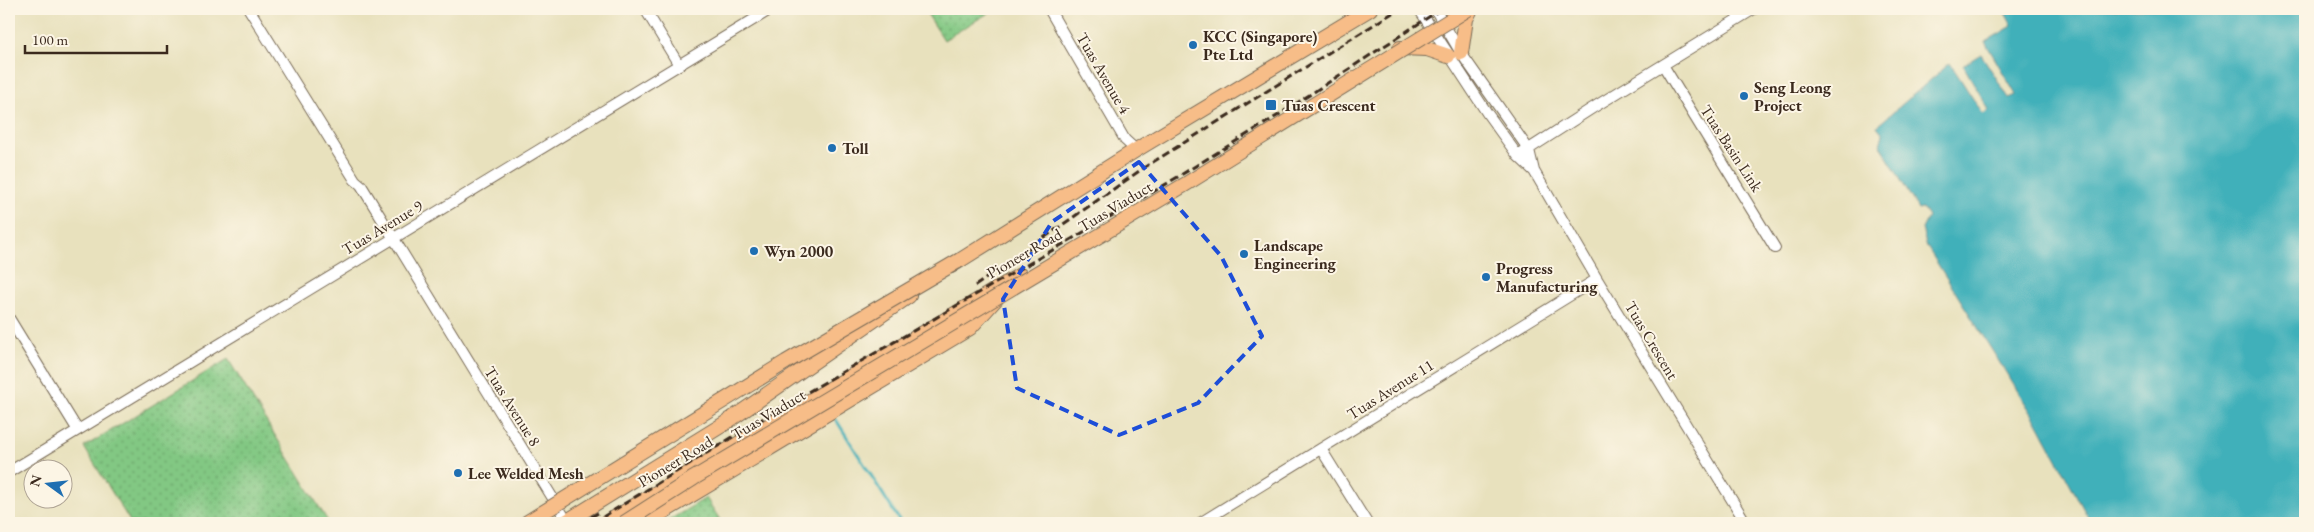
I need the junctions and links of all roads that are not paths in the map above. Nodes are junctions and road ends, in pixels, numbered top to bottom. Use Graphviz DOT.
graph roads {
  1 [pos="249,9"];
  2 [pos="645,9"];
  3 [pos="771,9"];
  4 [pos="1049,9"];
  5 [pos="1370,9"];
  6 [pos="1419,9"];
  7 [pos="1456,9"];
  8 [pos="1469,9"];
  9 [pos="1754,9"];
  10 [pos="1435,18"];
  11 [pos="1395,48"];
  12 [pos="1455,55"];
  13 [pos="679,65"];
  14 [pos="1663,65"];
  15 [pos="1136,150"];
  16 [pos="1530,150"];
  17 [pos="1518,156"];
  18 [pos="1534,171"];
  19 [pos="390,240"];
  20 [pos="1776,248"];
  21 [pos="960,260"];
  22 [pos="1597,279"];
  23 [pos="998,297"];
  24 [pos="9,318"];
  25 [pos="77,429"];
  26 [pos="1321,449"];
  27 [pos="9,472"];
  28 [pos="526,523"];
  29 [pos="566,523"];
  30 [pos="606,523"];
  31 [pos="624,523"];
  32 [pos="644,523"];
  33 [pos="1200,523"];
  34 [pos="1367,523"];
  35 [pos="1746,523"];
  1 -- 19 [label="street, Tuas Avenue 8"];
  2 -- 13 [label="street"];
  3 -- 13 [label="street, Tuas Avenue 9"];
  4 -- 15 [label="street, Tuas Avenue 4"];
  5 -- 15 [label="main road, Pioneer Road"];
  6 -- 10 [label="street, Tuas Crescent"];
  7 -- 10 [label="main road, Pioneer Road"];
  8 -- 12 [label="main road"];
  8 -- 23 [label="main road, Tuas Viaduct, bridge"];
  9 -- 14 [label="street"];
  10 -- 11 [label="main road, Pioneer Road"];
  10 -- 12 [label="street, Tuas Crescent"];
  11 -- 12 [label="main road"];
  11 -- 30 [label="main road, Pioneer Road"];
  12 -- 16 [label="street, Tuas Crescent"];
  12 -- 17 [label="street, Tuas Crescent"];
  13 -- 19 [label="street, Tuas Avenue 9"];
  14 -- 16 [label="street"];
  14 -- 20 [label="street, Tuas Basin Link"];
  15 -- 21 [label="main road, Pioneer Road"];
  16 -- 17 [label="street"];
  16 -- 18 [label="street, Tuas Crescent"];
  17 -- 18 [label="street, Tuas Crescent"];
  18 -- 22 [label="street, Tuas Crescent"];
  19 -- 25 [label="street, Tuas Avenue 9"];
  19 -- 29 [label="street, Tuas Avenue 8"];
  21 -- 28 [label="main road, bridge"];
  21 -- 29 [label="main road, Pioneer Road"];
  22 -- 26 [label="street, Tuas Avenue 11"];
  22 -- 35 [label="street, Tuas Crescent"];
  23 -- 31 [label="main road, Tuas Viaduct, bridge"];
  23 -- 32 [label="main road"];
  24 -- 25 [label="street"];
  25 -- 27 [label="street, Tuas Avenue 9"];
  26 -- 33 [label="street, Tuas Avenue 11"];
  26 -- 34 [label="street"];
}
